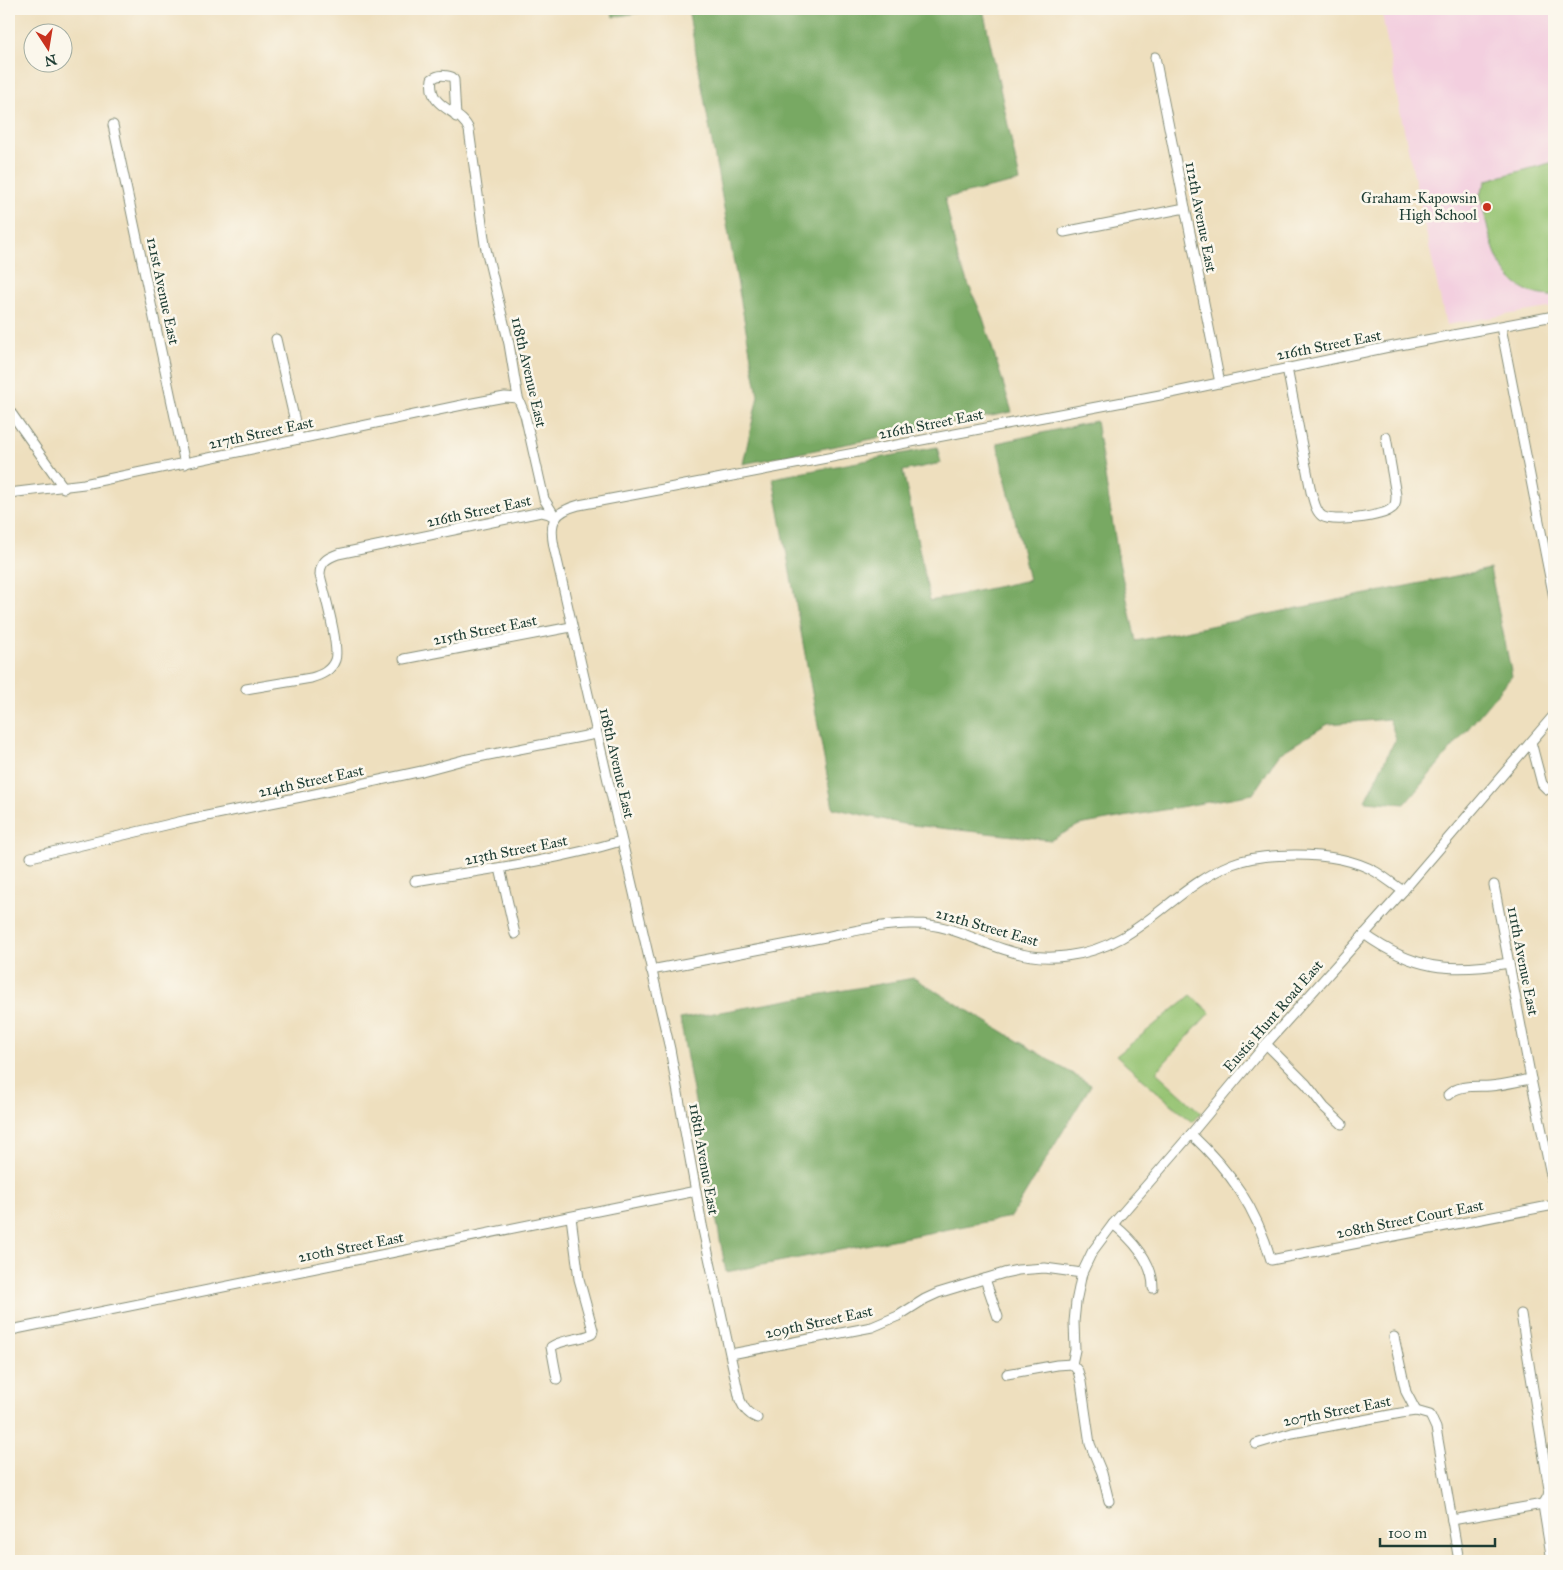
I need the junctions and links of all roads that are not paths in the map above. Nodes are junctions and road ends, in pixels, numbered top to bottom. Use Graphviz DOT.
graph roads {
  1 [pos="1155,57"];
  2 [pos="456,116"];
  3 [pos="113,125"];
  4 [pos="1185,208"];
  5 [pos="1064,232"];
  6 [pos="1554,316"];
  7 [pos="1500,327"];
  8 [pos="276,339"];
  9 [pos="1287,368"];
  10 [pos="1220,383"];
  11 [pos="518,398"];
  12 [pos="9,410"];
  13 [pos="1386,437"];
  14 [pos="299,439"];
  15 [pos="185,464"];
  16 [pos="64,488"];
  17 [pos="9,493"];
  18 [pos="556,518"];
  19 [pos="1554,598"];
  20 [pos="571,627"];
  21 [pos="404,660"];
  22 [pos="246,689"];
  23 [pos="1554,715"];
  24 [pos="596,734"];
  25 [pos="1531,742"];
  26 [pos="1554,791"];
  27 [pos="621,841"];
  28 [pos="31,857"];
  29 [pos="500,868"];
  30 [pos="415,881"];
  31 [pos="1494,885"];
  32 [pos="1403,891"];
  33 [pos="515,934"];
  34 [pos="1364,934"];
  35 [pos="1510,963"];
  36 [pos="651,970"];
  37 [pos="1266,1044"];
  38 [pos="1531,1079"];
  39 [pos="1448,1095"];
  40 [pos="1342,1124"];
  41 [pos="1192,1134"];
  42 [pos="1554,1189"];
  43 [pos="696,1191"];
  44 [pos="1554,1205"];
  45 [pos="571,1217"];
  46 [pos="1113,1224"];
  47 [pos="1082,1273"];
  48 [pos="985,1279"];
  49 [pos="1153,1288"];
  50 [pos="1521,1314"];
  51 [pos="998,1317"];
  52 [pos="10,1329"];
  53 [pos="1394,1337"];
  54 [pos="731,1354"];
  55 [pos="1072,1364"];
  56 [pos="1007,1374"];
  57 [pos="557,1379"];
  58 [pos="1420,1412"];
  59 [pos="757,1418"];
  60 [pos="1256,1444"];
  61 [pos="1109,1501"];
  62 [pos="1554,1502"];
  63 [pos="1543,1505"];
  64 [pos="1452,1520"];
  65 [pos="1459,1561"];
  66 [pos="1552,1561"];
  1 -- 4 [label="street, 112th Avenue East"];
  2 -- 2 [label="street, 118th Avenue East"];
  2 -- 11 [label="street, 118th Avenue East"];
  3 -- 15 [label="street, 121st Avenue East"];
  4 -- 5 [label="street"];
  4 -- 10 [label="street, 112th Avenue East"];
  6 -- 7 [label="street, 216th Street East"];
  7 -- 9 [label="street, 216th Street East"];
  7 -- 19 [label="street"];
  8 -- 14 [label="street"];
  9 -- 10 [label="street, 216th Street East"];
  9 -- 13 [label="street"];
  10 -- 18 [label="street, 216th Street East"];
  11 -- 14 [label="street, 217th Street East"];
  11 -- 18 [label="street, 118th Avenue East"];
  12 -- 16 [label="street"];
  14 -- 15 [label="street, 217th Street East"];
  15 -- 16 [label="street, 217th Street East"];
  16 -- 17 [label="street, 217th Street East"];
  18 -- 20 [label="street, 118th Avenue East"];
  18 -- 22 [label="street, 216th Street East"];
  20 -- 21 [label="street, 215th Street East"];
  20 -- 24 [label="street, 118th Avenue East"];
  23 -- 25 [label="street, Eustis Hunt Road East"];
  24 -- 27 [label="street, 118th Avenue East"];
  24 -- 28 [label="street, 214th Street East"];
  25 -- 26 [label="street"];
  25 -- 32 [label="street, Eustis Hunt Road East"];
  27 -- 29 [label="street, 213th Street East"];
  27 -- 36 [label="street, 118th Avenue East"];
  29 -- 30 [label="street, 213th Street East"];
  29 -- 33 [label="street"];
  31 -- 35 [label="street, 111th Avenue East"];
  32 -- 34 [label="street, Eustis Hunt Road East"];
  32 -- 36 [label="street, 212th Street East"];
  34 -- 35 [label="street"];
  34 -- 37 [label="street, Eustis Hunt Road East"];
  35 -- 38 [label="street, 111th Avenue East"];
  36 -- 43 [label="street, 118th Avenue East"];
  37 -- 40 [label="street"];
  37 -- 41 [label="street, Eustis Hunt Road East"];
  38 -- 39 [label="street"];
  38 -- 42 [label="street, 111th Avenue East"];
  41 -- 44 [label="street, 208th Street Court East"];
  41 -- 46 [label="street, Eustis Hunt Road East"];
  43 -- 45 [label="street, 210th Street East"];
  43 -- 54 [label="street, 118th Avenue East"];
  45 -- 52 [label="street, 210th Street East"];
  45 -- 57 [label="street"];
  46 -- 47 [label="street, Eustis Hunt Road East"];
  46 -- 49 [label="street"];
  47 -- 48 [label="street, 209th Street East"];
  47 -- 55 [label="street, Eustis Hunt Road East"];
  48 -- 51 [label="street"];
  48 -- 54 [label="street, 209th Street East"];
  50 -- 63 [label="street"];
  53 -- 58 [label="street"];
  54 -- 59 [label="street, 118th Avenue East"];
  55 -- 56 [label="street"];
  55 -- 61 [label="street"];
  58 -- 60 [label="street, 207th Street East"];
  58 -- 64 [label="street"];
  62 -- 63 [label="street"];
  63 -- 64 [label="street"];
  63 -- 66 [label="street"];
  64 -- 65 [label="street"];
}
